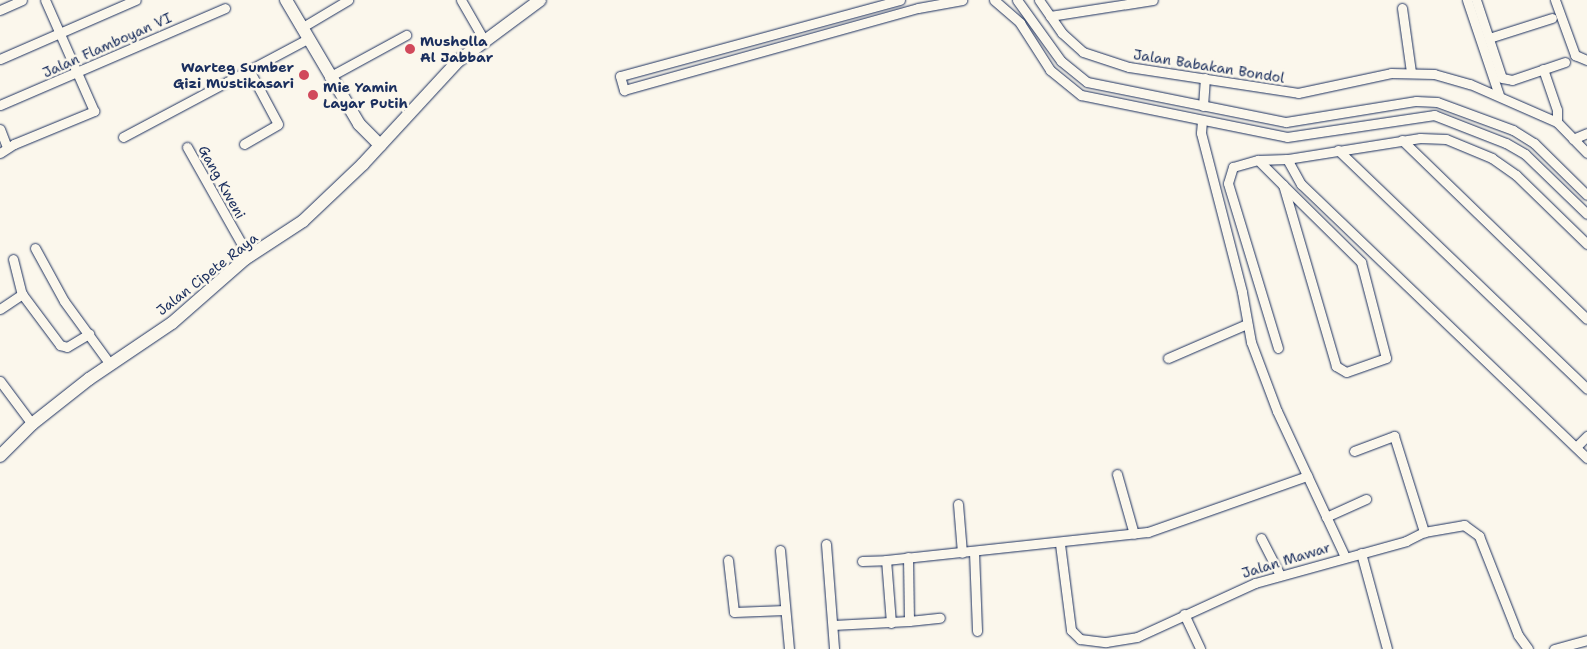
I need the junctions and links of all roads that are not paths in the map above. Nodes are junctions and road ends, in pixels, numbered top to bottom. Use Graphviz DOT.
graph roads {
  1 [pos="22,0"];
  2 [pos="45,0"];
  3 [pos="136,0"];
  4 [pos="286,0"];
  5 [pos="348,0"];
  6 [pos="461,0"];
  7 [pos="540,0"];
  8 [pos="900,0"];
  9 [pos="962,0"];
  10 [pos="994,0"];
  11 [pos="1017,0"];
  12 [pos="1039,0"];
  13 [pos="1153,0"];
  14 [pos="1467,0"];
  15 [pos="1476,0"];
  16 [pos="1555,0"];
  17 [pos="917,4"];
  18 [pos="225,8"];
  19 [pos="1402,8"];
  20 [pos="0,10"];
  21 [pos="1050,16"];
  22 [pos="1552,18"];
  23 [pos="59,33"];
  24 [pos="304,34"];
  25 [pos="406,35"];
  26 [pos="1488,38"];
  27 [pos="484,40"];
  28 [pos="0,60"];
  29 [pos="1587,60"];
  30 [pos="1565,62"];
  31 [pos="1544,69"];
  32 [pos="249,70"];
  33 [pos="1411,72"];
  34 [pos="77,74"];
  35 [pos="329,77"];
  36 [pos="1205,78"];
  37 [pos="1499,95"];
  38 [pos="1406,103"];
  39 [pos="0,105"];
  40 [pos="1203,106"];
  41 [pos="1408,117"];
  42 [pos="1202,121"];
  43 [pos="1557,122"];
  44 [pos="0,129"];
  45 [pos="1587,133"];
  46 [pos="123,136"];
  47 [pos="1573,139"];
  48 [pos="1402,140"];
  49 [pos="244,144"];
  50 [pos="380,145"];
  51 [pos="186,147"];
  52 [pos="4,150"];
  53 [pos="1338,150"];
  54 [pos="1587,153"];
  55 [pos="1287,159"];
  56 [pos="1258,160"];
  57 [pos="1573,181"];
  58 [pos="1283,185"];
  59 [pos="1563,191"];
  60 [pos="1587,194"];
  61 [pos="1587,214"];
  62 [pos="1587,244"];
  63 [pos="35,248"];
  64 [pos="1371,252"];
  65 [pos="249,257"];
  66 [pos="13,259"];
  67 [pos="1361,262"];
  68 [pos="22,294"];
  69 [pos="0,309"];
  70 [pos="1587,319"];
  71 [pos="1247,324"];
  72 [pos="89,334"];
  73 [pos="1278,348"];
  74 [pos="1168,358"];
  75 [pos="110,364"];
  76 [pos="0,381"];
  77 [pos="1587,389"];
  78 [pos="32,424"];
  79 [pos="1587,436"];
  80 [pos="1576,447"];
  81 [pos="1354,451"];
  82 [pos="0,456"];
  83 [pos="1587,458"];
  84 [pos="1117,474"];
  85 [pos="1307,476"];
  86 [pos="1366,499"];
  87 [pos="958,504"];
  88 [pos="1326,517"];
  89 [pos="1424,532"];
  90 [pos="1134,534"];
  91 [pos="1261,538"];
  92 [pos="826,544"];
  93 [pos="1060,544"];
  94 [pos="780,550"];
  95 [pos="974,552"];
  96 [pos="962,553"];
  97 [pos="1361,553"];
  98 [pos="908,557"];
  99 [pos="1345,557"];
  100 [pos="728,560"];
  101 [pos="886,560"];
  102 [pos="862,561"];
  103 [pos="1280,575"];
  104 [pos="785,610"];
  105 [pos="1184,614"];
  106 [pos="940,618"];
  107 [pos="909,621"];
  108 [pos="891,623"];
  109 [pos="833,625"];
  110 [pos="977,632"];
  111 [pos="1587,640"];
  112 [pos="789,649"];
  113 [pos="834,649"];
  114 [pos="1200,649"];
  115 [pos="1387,649"];
  116 [pos="1528,649"];
  117 [pos="1554,649"];
  1 -- 20 [label="street"];
  2 -- 23 [label="street"];
  3 -- 23 [label="street"];
  4 -- 24 [label="main road"];
  5 -- 24 [label="street"];
  6 -- 27 [label="street"];
  7 -- 27 [label="main road, Jalan Cipete Raya"];
  8 -- 17 [label="street"];
  9 -- 17 [label="street"];
  10 -- 42 [label="street"];
  11 -- 40 [label="street"];
  12 -- 21 [label="street, Jalan Babakan Bondol"];
  13 -- 21 [label="street"];
  14 -- 37 [label="street"];
  15 -- 26 [label="street"];
  16 -- 29 [label="street"];
  18 -- 34 [label="street, Jalan Flamboyan VI"];
  19 -- 33 [label="street"];
  21 -- 36 [label="street, Jalan Babakan Bondol"];
  22 -- 26 [label="street"];
  23 -- 28 [label="street"];
  23 -- 34 [label="street"];
  24 -- 32 [label="street"];
  24 -- 35 [label="main road"];
  25 -- 35 [label="street"];
  26 -- 31 [label="street"];
  27 -- 50 [label="main road, Jalan Cipete Raya"];
  30 -- 31 [label="street"];
  31 -- 43 [label="street"];
  32 -- 46 [label="street"];
  32 -- 49 [label="street"];
  33 -- 36 [label="street, Jalan Babakan Bondol"];
  33 -- 37 [label="street, Jalan Babakan Bondol"];
  34 -- 39 [label="street, Jalan Flamboyan VI"];
  34 -- 52 [label="street"];
  35 -- 50 [label="main road"];
  36 -- 40 [label="street"];
  37 -- 43 [label="street, Jalan Babakan Bondol"];
  38 -- 40 [label="street"];
  38 -- 41 [label="street"];
  38 -- 57 [label="street"];
  41 -- 42 [label="street"];
  41 -- 59 [label="street"];
  42 -- 71 [label="street"];
  43 -- 47 [label="street, Jalan Babakan Bondol"];
  44 -- 52 [label="street"];
  45 -- 47 [label="street"];
  47 -- 54 [label="street, Jalan Babakan Bondol"];
  48 -- 53 [label="street"];
  48 -- 62 [label="street"];
  48 -- 70 [label="street"];
  50 -- 65 [label="main road, Jalan Cipete Raya"];
  51 -- 65 [label="street, Gang Kweni"];
  53 -- 55 [label="street"];
  53 -- 77 [label="street"];
  55 -- 56 [label="street"];
  55 -- 64 [label="street"];
  56 -- 58 [label="street"];
  56 -- 73 [label="street"];
  57 -- 59 [label="street"];
  57 -- 60 [label="street"];
  58 -- 67 [label="street"];
  58 -- 67 [label="street"];
  59 -- 61 [label="street"];
  63 -- 72 [label="street"];
  64 -- 67 [label="street"];
  64 -- 80 [label="street"];
  65 -- 75 [label="main road, Jalan Cipete Raya"];
  66 -- 68 [label="street"];
  68 -- 69 [label="street"];
  68 -- 72 [label="street"];
  71 -- 74 [label="street"];
  71 -- 85 [label="street"];
  72 -- 75 [label="street"];
  75 -- 78 [label="main road, Jalan Cipete Raya"];
  76 -- 78 [label="street"];
  78 -- 82 [label="main road, Jalan Cipete Raya"];
  79 -- 80 [label="street"];
  80 -- 83 [label="street"];
  81 -- 89 [label="street"];
  84 -- 90 [label="street"];
  85 -- 88 [label="street"];
  85 -- 90 [label="street"];
  86 -- 88 [label="street"];
  87 -- 96 [label="street"];
  88 -- 99 [label="street"];
  89 -- 97 [label="street, Jalan Mawar"];
  89 -- 116 [label="street, Jalan Mawar"];
  90 -- 93 [label="street"];
  91 -- 103 [label="street"];
  92 -- 109 [label="street"];
  93 -- 95 [label="street"];
  93 -- 105 [label="street, Jalan Mawar"];
  94 -- 104 [label="street"];
  95 -- 96 [label="street"];
  95 -- 110 [label="street"];
  96 -- 98 [label="street"];
  97 -- 99 [label="street, Jalan Mawar"];
  97 -- 115 [label="street"];
  98 -- 101 [label="street"];
  98 -- 107 [label="street"];
  99 -- 103 [label="street, Jalan Mawar"];
  100 -- 104 [label="street"];
  101 -- 102 [label="street"];
  101 -- 108 [label="street"];
  103 -- 105 [label="street, Jalan Mawar"];
  104 -- 112 [label="street"];
  105 -- 114 [label="street"];
  106 -- 107 [label="street"];
  107 -- 108 [label="street"];
  108 -- 109 [label="street"];
  109 -- 113 [label="street"];
  111 -- 117 [label="street"];
}
